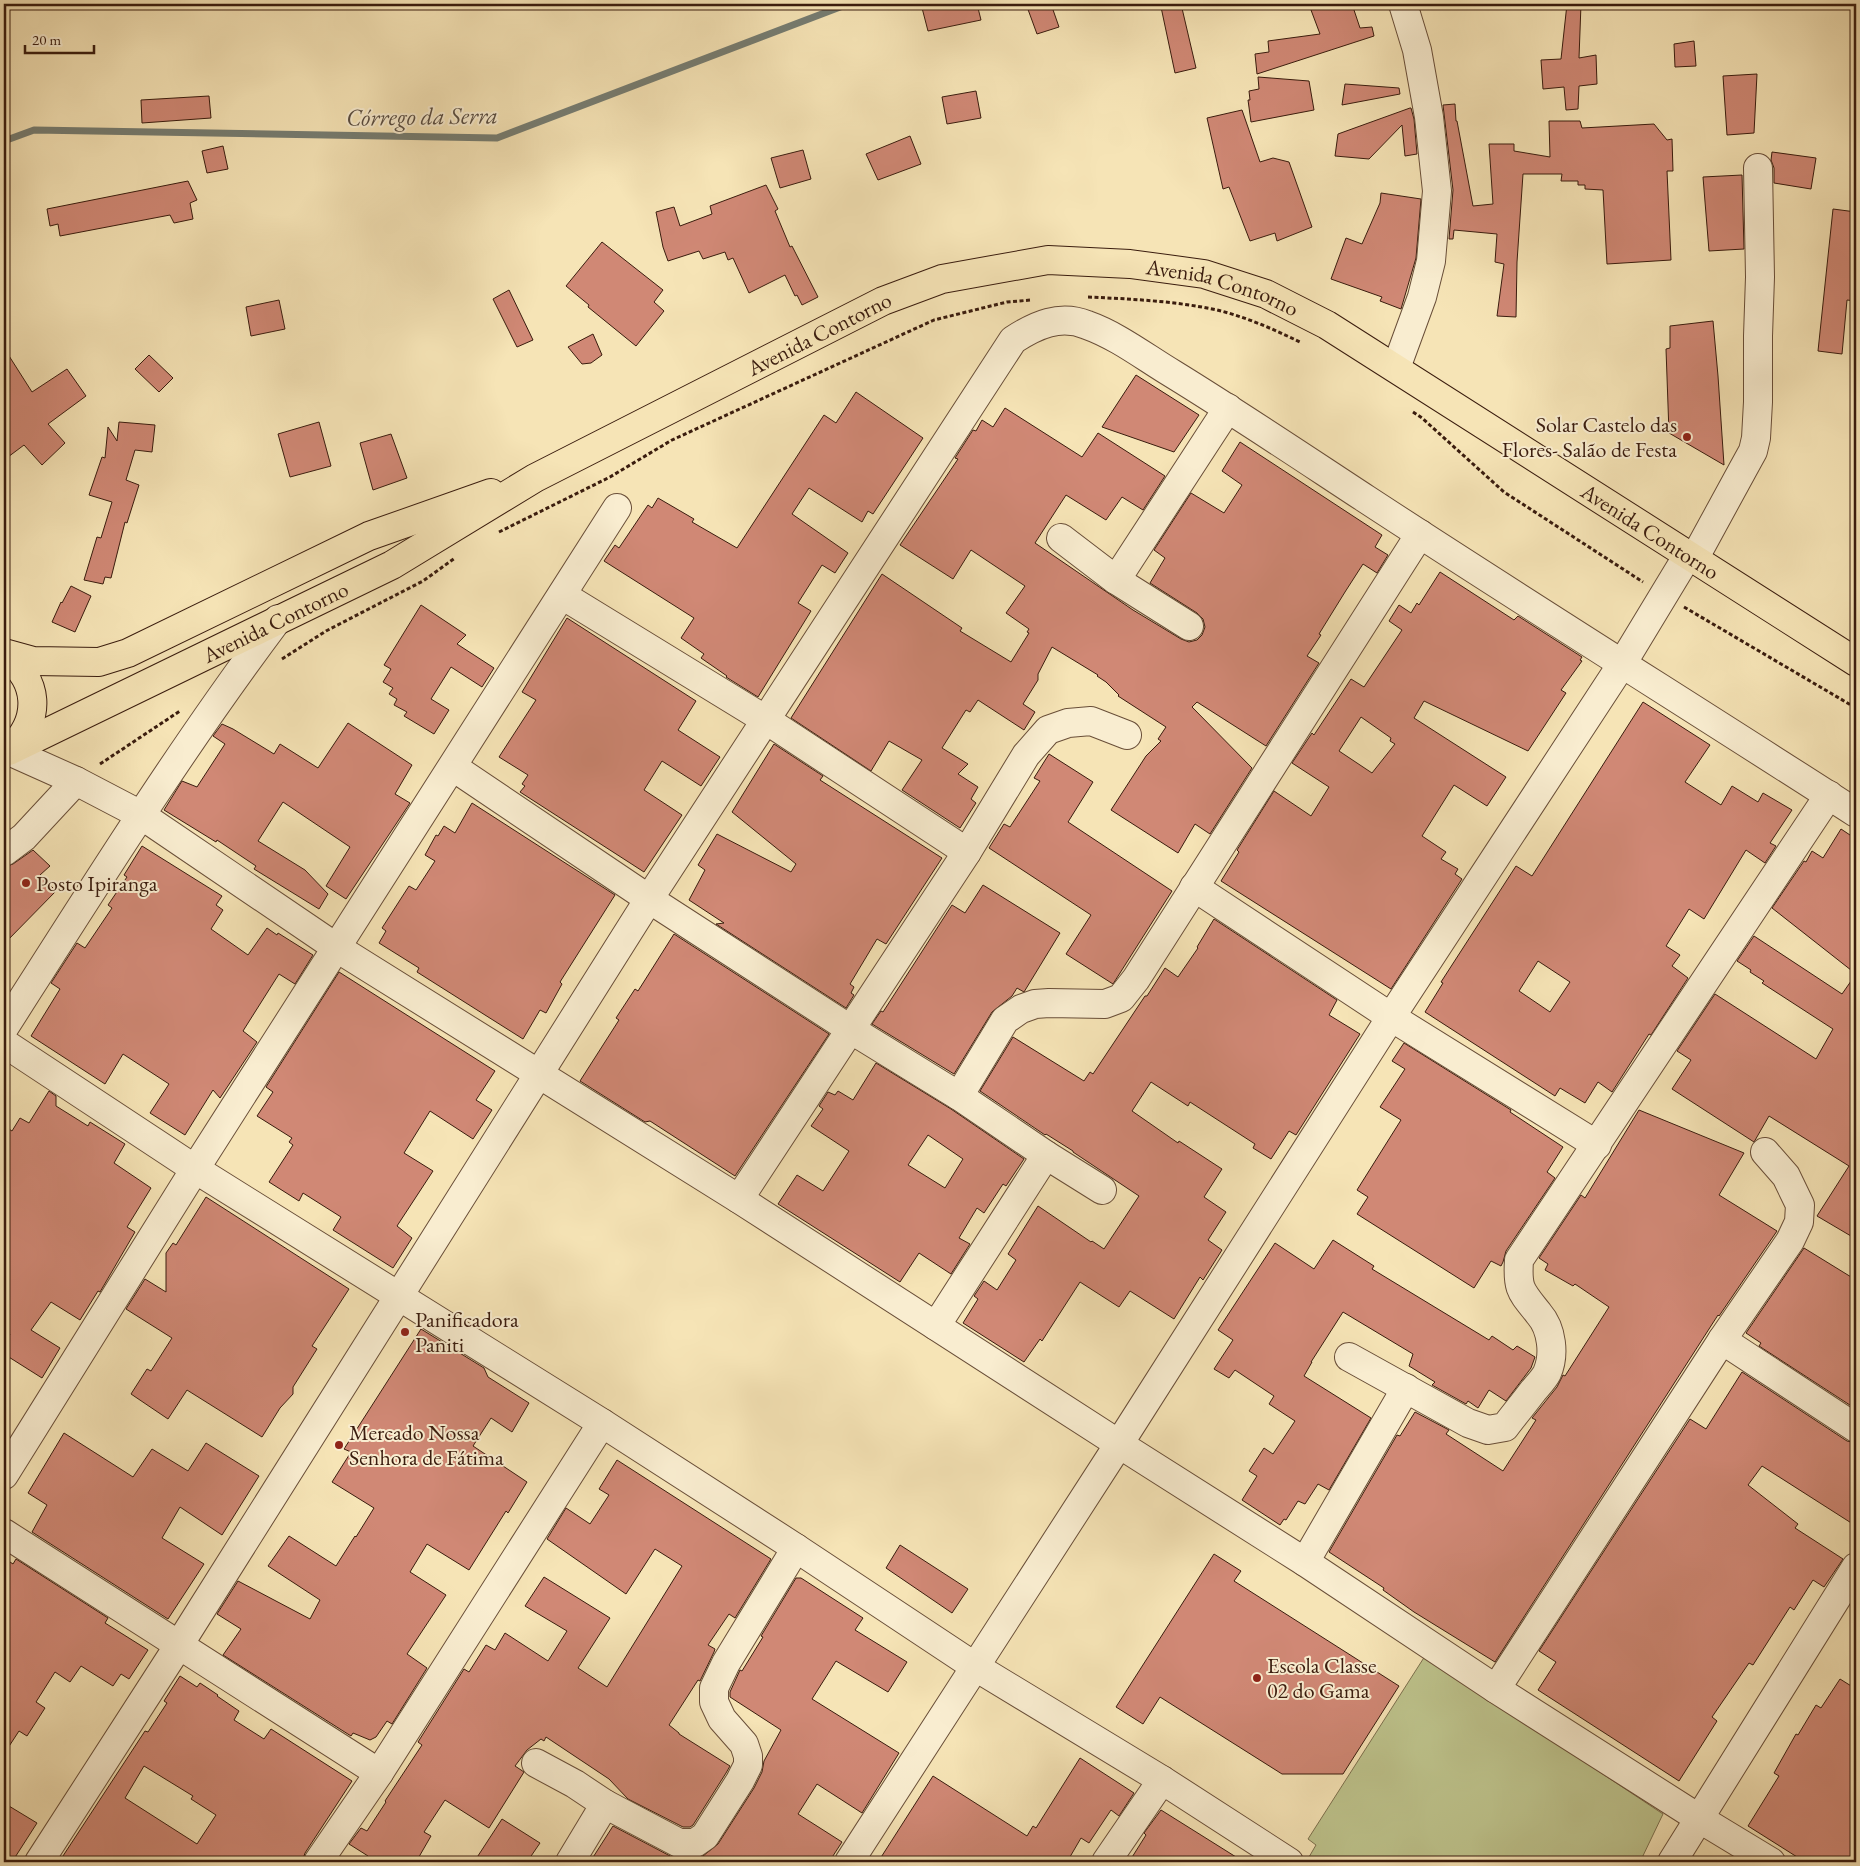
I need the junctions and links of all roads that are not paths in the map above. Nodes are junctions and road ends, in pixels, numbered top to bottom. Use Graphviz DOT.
graph roads {
  1 [pos="1402,4"];
  2 [pos="1758,168"];
  3 [pos="1396,368"];
  4 [pos="1228,408"];
  5 [pos="535,478"];
  6 [pos="617,508"];
  7 [pos="1420,534"];
  8 [pos="1062,538"];
  9 [pos="1691,557"];
  10 [pos="1116,580"];
  11 [pos="562,595"];
  12 [pos="278,619"];
  13 [pos="1189,626"];
  14 [pos="4,654"];
  15 [pos="1856,662"];
  16 [pos="1622,664"];
  17 [pos="766,720"];
  18 [pos="1128,735"];
  19 [pos="6,752"];
  20 [pos="453,766"];
  21 [pos="76,781"];
  22 [pos="1829,796"];
  23 [pos="1856,813"];
  24 [pos="141,814"];
  25 [pos="4,852"];
  26 [pos="967,852"];
  27 [pos="1194,887"];
  28 [pos="649,899"];
  29 [pos="337,948"];
  30 [pos="1391,1017"];
  31 [pos="4,1028"];
  32 [pos="850,1029"];
  33 [pos="4,1043"];
  34 [pos="538,1074"];
  35 [pos="959,1096"];
  36 [pos="1597,1145"];
  37 [pos="1765,1152"];
  38 [pos="1046,1155"];
  39 [pos="195,1169"];
  40 [pos="1102,1190"];
  41 [pos="739,1199"];
  42 [pos="398,1297"];
  43 [pos="936,1326"];
  44 [pos="1722,1340"];
  45 [pos="1349,1358"];
  46 [pos="1406,1388"];
  47 [pos="602,1423"];
  48 [pos="1856,1428"];
  49 [pos="1119,1444"];
  50 [pos="4,1475"];
  51 [pos="4,1533"];
  52 [pos="796,1548"];
  53 [pos="1306,1562"];
  54 [pos="1856,1567"];
  55 [pos="179,1645"];
  56 [pos="974,1666"];
  57 [pos="1496,1689"];
  58 [pos="536,1763"];
  59 [pos="379,1773"];
  60 [pos="1162,1780"];
  61 [pos="604,1804"];
  62 [pos="1700,1819"];
  63 [pos="38,1862"];
  64 [pos="318,1862"];
  65 [pos="570,1862"];
  66 [pos="849,1862"];
  67 [pos="1106,1862"];
  68 [pos="1289,1862"];
  69 [pos="1672,1862"];
  70 [pos="1771,1862"];
  1 -- 3 [label="street"];
  2 -- 9 [label="street"];
  3 -- 5 [label="main road, Avenida Contorno"];
  3 -- 9 [label="main road, Avenida Contorno"];
  4 -- 7 [label="street"];
  4 -- 10 [label="street"];
  4 -- 17 [label="street"];
  5 -- 12 [label="main road, Avenida Contorno"];
  5 -- 14 [label="main road, Avenida Contorno"];
  6 -- 11 [label="street"];
  7 -- 16 [label="street"];
  7 -- 27 [label="street"];
  8 -- 10 [label="street"];
  9 -- 15 [label="main road, Avenida Contorno"];
  9 -- 16 [label="street"];
  10 -- 13 [label="street"];
  11 -- 17 [label="street"];
  11 -- 20 [label="street"];
  12 -- 19 [label="main road, Avenida Contorno"];
  12 -- 24 [label="street"];
  14 -- 19 [label="main road"];
  16 -- 22 [label="street"];
  16 -- 30 [label="street"];
  17 -- 26 [label="street"];
  17 -- 28 [label="street"];
  18 -- 26 [label="street"];
  19 -- 21 [label="street"];
  20 -- 28 [label="street"];
  20 -- 29 [label="street"];
  21 -- 24 [label="street"];
  21 -- 25 [label="street"];
  22 -- 23 [label="street"];
  22 -- 36 [label="street"];
  24 -- 29 [label="street"];
  24 -- 31 [label="street"];
  26 -- 32 [label="street"];
  27 -- 30 [label="street"];
  27 -- 35 [label="street"];
  28 -- 32 [label="street"];
  28 -- 34 [label="street"];
  29 -- 34 [label="street"];
  29 -- 39 [label="street"];
  30 -- 36 [label="street"];
  30 -- 49 [label="street"];
  32 -- 35 [label="street"];
  32 -- 41 [label="street"];
  33 -- 39 [label="street"];
  34 -- 41 [label="street"];
  34 -- 42 [label="street"];
  35 -- 38 [label="street"];
  36 -- 46 [label="street"];
  37 -- 44 [label="street"];
  38 -- 40 [label="street"];
  38 -- 43 [label="street"];
  39 -- 42 [label="street"];
  39 -- 50 [label="street"];
  41 -- 43 [label="street"];
  42 -- 47 [label="street"];
  42 -- 55 [label="street"];
  43 -- 49 [label="street"];
  44 -- 48 [label="street"];
  44 -- 57 [label="street"];
  45 -- 46 [label="street"];
  46 -- 53 [label="street"];
  47 -- 52 [label="street"];
  47 -- 59 [label="street"];
  49 -- 53 [label="street"];
  49 -- 56 [label="street"];
  51 -- 55 [label="street"];
  52 -- 56 [label="street"];
  52 -- 61 [label="street"];
  53 -- 57 [label="street"];
  54 -- 62 [label="street"];
  55 -- 59 [label="street"];
  55 -- 63 [label="street"];
  56 -- 60 [label="street"];
  56 -- 66 [label="street"];
  57 -- 62 [label="street"];
  58 -- 61 [label="street"];
  59 -- 64 [label="street"];
  60 -- 67 [label="street"];
  60 -- 68 [label="street"];
  61 -- 65 [label="street"];
  62 -- 69 [label="street"];
  62 -- 70 [label="street"];
}
